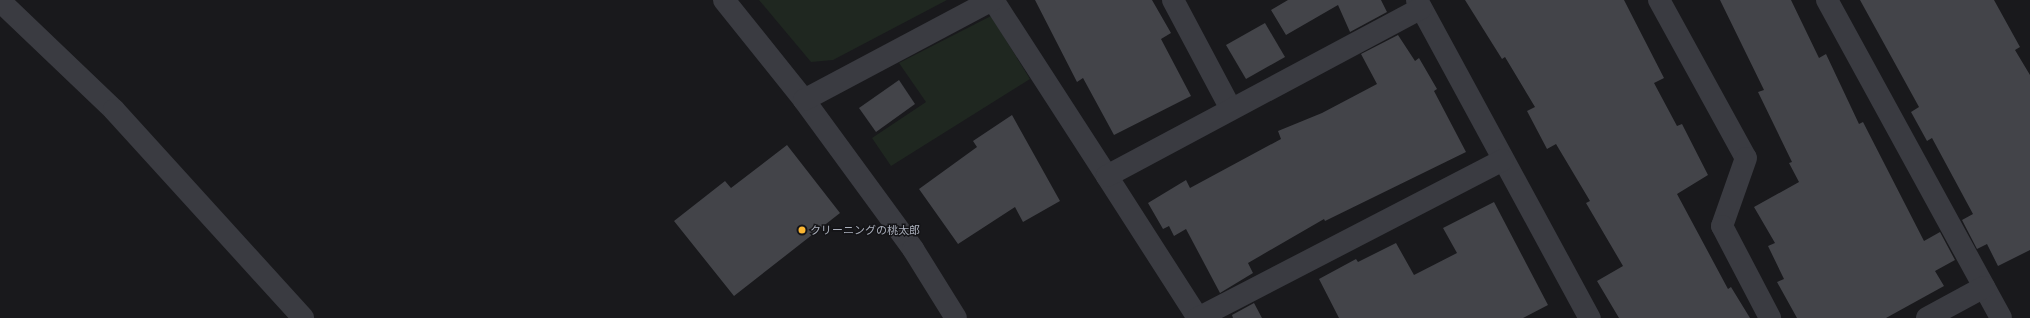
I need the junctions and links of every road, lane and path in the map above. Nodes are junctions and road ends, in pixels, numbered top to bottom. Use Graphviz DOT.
graph roads {
  1 [pos="0,0"];
  2 [pos="724,0"];
  3 [pos="993,0"];
  4 [pos="1172,0"];
  5 [pos="1659,0"];
  6 [pos="1827,0"];
  7 [pos="1419,4"];
  8 [pos="804,100"];
  9 [pos="1231,110"];
  10 [pos="1504,160"];
  11 [pos="1107,176"];
  12 [pos="1984,287"];
  13 [pos="1581,315"];
  14 [pos="303,318"];
  15 [pos="956,318"];
  16 [pos="1198,318"];
  17 [pos="1770,318"];
  18 [pos="1927,318"];
  19 [pos="2001,318"];
  1 -- 14 [label="street"];
  2 -- 8 [label="street"];
  3 -- 8 [label="street"];
  3 -- 11 [label="street"];
  4 -- 9 [label="street"];
  5 -- 17 [label="street"];
  6 -- 12 [label="street"];
  7 -- 9 [label="street"];
  7 -- 10 [label="street"];
  8 -- 15 [label="street"];
  9 -- 11 [label="street"];
  10 -- 13 [label="street"];
  10 -- 16 [label="street"];
  11 -- 16 [label="street"];
  12 -- 18 [label="street"];
  12 -- 19 [label="street"];
}
